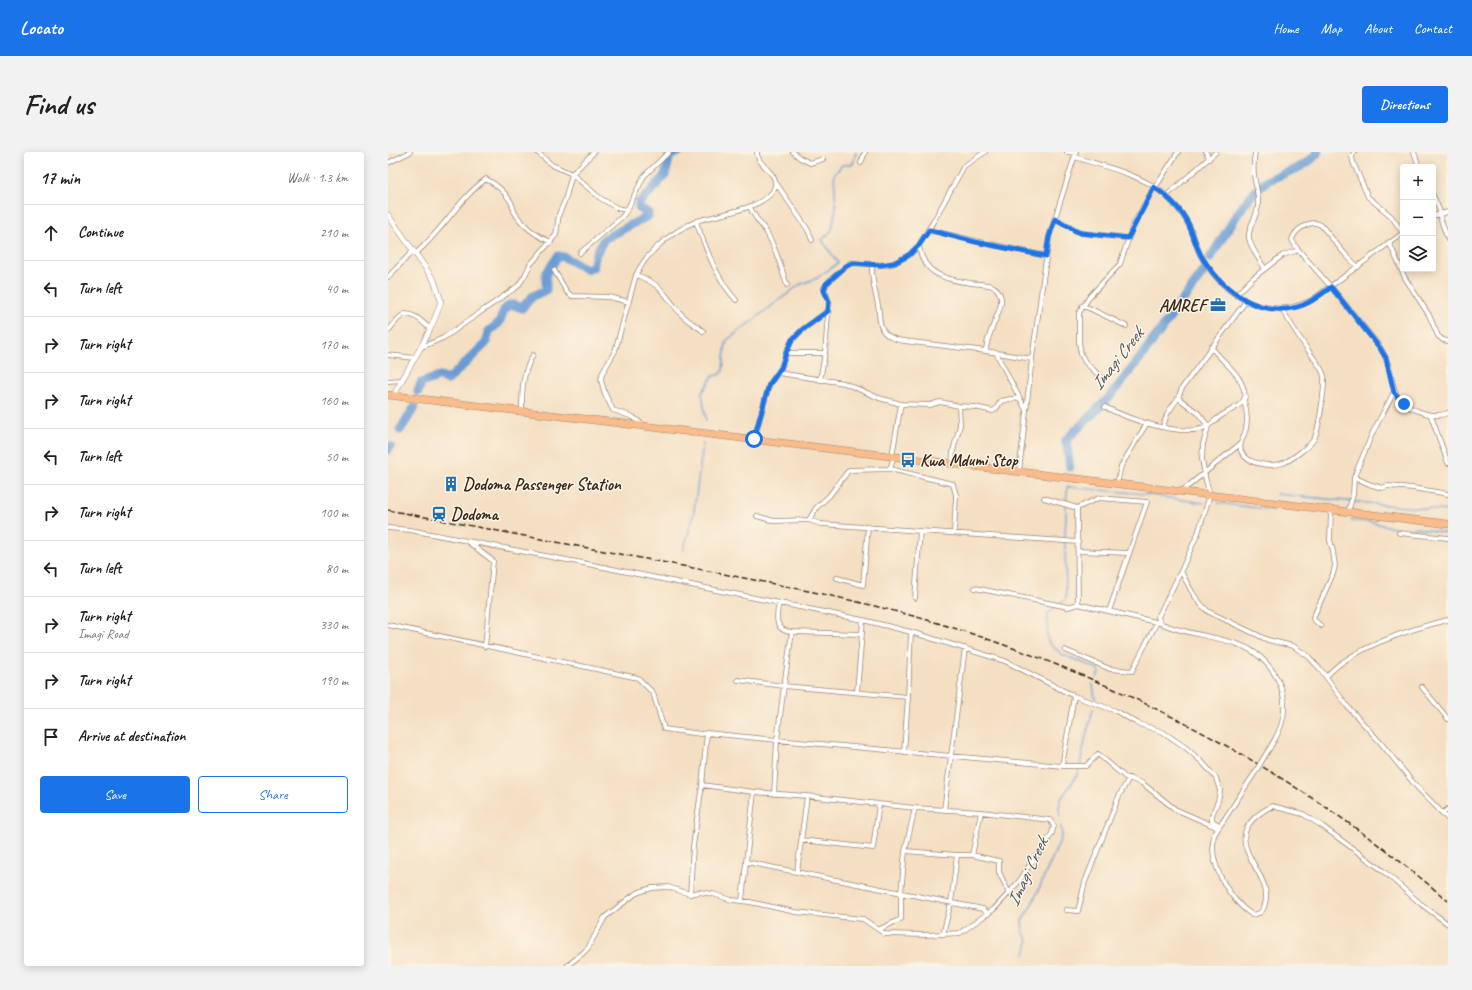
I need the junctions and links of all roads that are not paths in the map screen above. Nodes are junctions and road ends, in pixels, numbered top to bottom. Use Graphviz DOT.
graph roads {
  1 [pos="410,152"];
  2 [pos="537,152"];
  3 [pos="594,152"];
  4 [pos="668,152"];
  5 [pos="757,152"];
  6 [pos="793,152"];
  7 [pos="865,152"];
  8 [pos="985,152"];
  9 [pos="1067,152"];
  10 [pos="1178,152"];
  11 [pos="1206,152"];
  12 [pos="1216,152"];
  13 [pos="1255,152"];
  14 [pos="1354,152"];
  15 [pos="1414,152"];
  16 [pos="1075,154"];
  17 [pos="1209,159"];
  18 [pos="823,160"];
  19 [pos="388,163"];
  20 [pos="861,163"];
  21 [pos="1418,164"];
  22 [pos="572,174"];
  23 [pos="775,182"];
  24 [pos="1154,187"];
  25 [pos="1166,196"];
  26 [pos="1435,200"];
  27 [pos="750,207"];
  28 [pos="627,210"];
  29 [pos="1448,212"];
  30 [pos="1440,214"];
  31 [pos="388,215"];
  32 [pos="1436,215"];
  33 [pos="1055,219"];
  34 [pos="696,222"];
  35 [pos="1400,229"];
  36 [pos="929,230"];
  37 [pos="1400,235"];
  38 [pos="1128,238"];
  39 [pos="812,240"];
  40 [pos="1448,240"];
  41 [pos="551,242"];
  42 [pos="1389,242"];
  43 [pos="919,245"];
  44 [pos="1299,250"];
  45 [pos="414,252"];
  46 [pos="580,254"];
  47 [pos="1046,256"];
  48 [pos="872,264"];
  49 [pos="1358,267"];
  50 [pos="1264,269"];
  51 [pos="554,270"];
  52 [pos="636,275"];
  53 [pos="388,277"];
  54 [pos="787,285"];
  55 [pos="1331,287"];
  56 [pos="1236,295"];
  57 [pos="736,300"];
  58 [pos="1246,301"];
  59 [pos="629,302"];
  60 [pos="1082,306"];
  61 [pos="1282,309"];
  62 [pos="828,311"];
  63 [pos="1126,326"];
  64 [pos="430,329"];
  65 [pos="388,331"];
  66 [pos="703,331"];
  67 [pos="1448,341"];
  68 [pos="422,347"];
  69 [pos="1211,347"];
  70 [pos="986,351"];
  71 [pos="786,353"];
  72 [pos="825,353"];
  73 [pos="996,353"];
  74 [pos="388,355"];
  75 [pos="533,355"];
  76 [pos="415,358"];
  77 [pos="1032,359"];
  78 [pos="778,373"];
  79 [pos="402,380"];
  80 [pos="820,380"];
  81 [pos="1104,380"];
  82 [pos="388,381"];
  83 [pos="1394,392"];
  84 [pos="391,395"];
  85 [pos="1020,398"];
  86 [pos="1178,398"];
  87 [pos="1244,401"];
  88 [pos="900,404"];
  89 [pos="959,406"];
  90 [pos="1105,407"];
  91 [pos="1026,410"];
  92 [pos="522,411"];
  93 [pos="1448,413"];
  94 [pos="1431,416"];
  95 [pos="1147,423"];
  96 [pos="645,426"];
  97 [pos="1208,426"];
  98 [pos="1163,427"];
  99 [pos="754,439"];
  100 [pos="1240,444"];
  101 [pos="893,456"];
  102 [pos="1448,463"];
  103 [pos="952,464"];
  104 [pos="890,469"];
  105 [pos="1019,472"];
  106 [pos="1205,474"];
  107 [pos="1354,477"];
  108 [pos="1117,484"];
  109 [pos="1181,492"];
  110 [pos="1448,494"];
  111 [pos="1210,495"];
  112 [pos="1044,498"];
  113 [pos="1078,508"];
  114 [pos="1331,510"];
  115 [pos="1348,512"];
  116 [pos="757,516"];
  117 [pos="809,520"];
  118 [pos="1448,524"];
  119 [pos="868,527"];
  120 [pos="388,528"];
  121 [pos="920,531"];
  122 [pos="954,533"];
  123 [pos="1399,533"];
  124 [pos="1448,538"];
  125 [pos="466,541"];
  126 [pos="1078,542"];
  127 [pos="1078,551"];
  128 [pos="1129,554"];
  129 [pos="1182,571"];
  130 [pos="837,578"];
  131 [pos="975,588"];
  132 [pos="915,598"];
  133 [pos="779,603"];
  134 [pos="1078,604"];
  135 [pos="1109,611"];
  136 [pos="863,620"];
  137 [pos="1448,620"];
  138 [pos="1159,622"];
  139 [pos="388,625"];
  140 [pos="1321,626"];
  141 [pos="792,632"];
  142 [pos="911,632"];
  143 [pos="862,634"];
  144 [pos="485,646"];
  145 [pos="965,648"];
  146 [pos="1065,650"];
  147 [pos="1326,677"];
  148 [pos="738,680"];
  149 [pos="784,686"];
  150 [pos="1422,687"];
  151 [pos="857,692"];
  152 [pos="1074,696"];
  153 [pos="908,697"];
  154 [pos="1448,719"];
  155 [pos="707,733"];
  156 [pos="777,740"];
  157 [pos="904,752"];
  158 [pos="950,756"];
  159 [pos="1062,766"];
  160 [pos="1129,778"];
  161 [pos="702,785"];
  162 [pos="754,792"];
  163 [pos="774,794"];
  164 [pos="807,796"];
  165 [pos="879,804"];
  166 [pos="915,808"];
  167 [pos="1448,809"];
  168 [pos="944,810"];
  169 [pos="981,812"];
  170 [pos="1443,813"];
  171 [pos="1448,819"];
  172 [pos="1219,826"];
  173 [pos="801,840"];
  174 [pos="905,851"];
  175 [pos="957,855"];
  176 [pos="972,855"];
  177 [pos="746,862"];
  178 [pos="797,872"];
  179 [pos="901,893"];
  180 [pos="1009,893"];
  181 [pos="690,894"];
  182 [pos="742,901"];
  183 [pos="951,903"];
  184 [pos="1066,910"];
  185 [pos="988,914"];
  186 [pos="1448,924"];
  187 [pos="880,929"];
  188 [pos="943,934"];
  189 [pos="567,966"];
  1 -- 19 [label="street"];
  2 -- 22 [label="street"];
  3 -- 22 [label="street"];
  4 -- 28 [label="street"];
  5 -- 23 [label="street"];
  6 -- 18 [label="street"];
  7 -- 20 [label="street"];
  8 -- 36 [label="street"];
  9 -- 16 [label="street"];
  10 -- 24 [label="street"];
  11 -- 17 [label="street"];
  12 -- 17 [label="street"];
  13 -- 50 [label="street"];
  14 -- 35 [label="street"];
  15 -- 21 [label="street"];
  16 -- 24 [label="street"];
  16 -- 33 [label="street"];
  17 -- 25 [label="street"];
  22 -- 28 [label="street"];
  22 -- 41 [label="street"];
  23 -- 27 [label="street"];
  23 -- 39 [label="street"];
  24 -- 25 [label="street"];
  24 -- 38 [label="street"];
  25 -- 56 [label="street"];
  26 -- 30 [label="street"];
  27 -- 34 [label="street"];
  27 -- 54 [label="street"];
  28 -- 46 [label="street"];
  29 -- 30 [label="street"];
  30 -- 32 [label="street"];
  30 -- 40 [label="street"];
  31 -- 45 [label="street"];
  33 -- 38 [label="street"];
  33 -- 47 [label="street"];
  34 -- 52 [label="street"];
  34 -- 57 [label="street"];
  36 -- 43 [label="street"];
  36 -- 47 [label="street"];
  37 -- 42 [label="street"];
  38 -- 60 [label="street"];
  41 -- 45 [label="street"];
  41 -- 68 [label="street"];
  42 -- 49 [label="street"];
  42 -- 67 [label="street"];
  43 -- 48 [label="street"];
  43 -- 70 [label="street"];
  44 -- 49 [label="street"];
  44 -- 50 [label="street"];
  44 -- 55 [label="street"];
  45 -- 53 [label="street"];
  45 -- 64 [label="street"];
  47 -- 77 [label="street"];
  48 -- 62 [label="street"];
  48 -- 70 [label="street"];
  49 -- 55 [label="street"];
  50 -- 56 [label="street"];
  51 -- 59 [label="street"];
  52 -- 59 [label="street"];
  52 -- 66 [label="street"];
  55 -- 61 [label="street"];
  55 -- 83 [label="street"];
  56 -- 58 [label="street"];
  58 -- 61 [label="street"];
  58 -- 69 [label="street"];
  59 -- 96 [label="street"];
  60 -- 63 [label="street"];
  60 -- 81 [label="street"];
  61 -- 100 [label="street"];
  62 -- 71 [label="street"];
  62 -- 72 [label="street"];
  64 -- 65 [label="street"];
  64 -- 68 [label="street"];
  68 -- 76 [label="street"];
  69 -- 86 [label="street"];
  69 -- 87 [label="street"];
  70 -- 73 [label="street"];
  71 -- 72 [label="street"];
  71 -- 78 [label="street"];
  72 -- 80 [label="street"];
  73 -- 77 [label="street"];
  73 -- 85 [label="street"];
  74 -- 76 [label="street"];
  75 -- 92 [label="street"];
  76 -- 79 [label="street"];
  77 -- 91 [label="street"];
  78 -- 80 [label="street"];
  78 -- 99 [label="street"];
  79 -- 82 [label="street"];
  79 -- 84 [label="street"];
  80 -- 88 [label="street"];
  83 -- 94 [label="street"];
  83 -- 107 [label="street"];
  84 -- 92 [label="highway"];
  85 -- 89 [label="street"];
  85 -- 91 [label="street"];
  86 -- 97 [label="street"];
  86 -- 98 [label="street"];
  87 -- 97 [label="street"];
  87 -- 100 [label="street"];
  88 -- 89 [label="street"];
  88 -- 101 [label="street"];
  89 -- 103 [label="street"];
  90 -- 95 [label="street"];
  91 -- 105 [label="street"];
  92 -- 96 [label="highway"];
  93 -- 94 [label="street"];
  94 -- 102 [label="street"];
  95 -- 98 [label="street"];
  95 -- 108 [label="street"];
  96 -- 99 [label="highway"];
  97 -- 98 [label="street"];
  97 -- 106 [label="street"];
  99 -- 101 [label="highway"];
  100 -- 106 [label="street"];
  101 -- 103 [label="highway"];
  101 -- 104 [label="street"];
  103 -- 105 [label="highway"];
  104 -- 117 [label="street"];
  104 -- 122 [label="street"];
  105 -- 108 [label="highway"];
  106 -- 109 [label="street"];
  106 -- 111 [label="street"];
  107 -- 110 [label="street"];
  107 -- 115 [label="street"];
  108 -- 109 [label="highway"];
  109 -- 111 [label="highway"];
  111 -- 114 [label="highway"];
  111 -- 129 [label="street"];
  112 -- 113 [label="street"];
  113 -- 126 [label="street"];
  113 -- 128 [label="street"];
  114 -- 115 [label="highway"];
  114 -- 140 [label="street"];
  115 -- 118 [label="highway"];
  116 -- 117 [label="street"];
  117 -- 119 [label="street"];
  119 -- 121 [label="street"];
  119 -- 130 [label="street"];
  120 -- 125 [label="street"];
  121 -- 122 [label="street"];
  121 -- 132 [label="street"];
  122 -- 126 [label="street"];
  123 -- 124 [label="street"];
  125 -- 133 [label="street"];
  125 -- 144 [label="street"];
  126 -- 127 [label="street"];
  127 -- 128 [label="street"];
  127 -- 134 [label="street"];
  128 -- 135 [label="street"];
  129 -- 138 [label="street"];
  129 -- 147 [label="street"];
  131 -- 134 [label="street"];
  133 -- 136 [label="street"];
  133 -- 141 [label="street"];
  134 -- 135 [label="street"];
  135 -- 138 [label="street"];
  136 -- 142 [label="street"];
  136 -- 143 [label="street"];
  137 -- 147 [label="street"];
  138 -- 146 [label="street"];
  138 -- 172 [label="street, bridge"];
  139 -- 144 [label="street"];
  141 -- 143 [label="street"];
  141 -- 149 [label="street"];
  142 -- 145 [label="street"];
  142 -- 153 [label="street"];
  143 -- 151 [label="street"];
  144 -- 155 [label="street"];
  145 -- 152 [label="street"];
  145 -- 158 [label="street"];
  147 -- 170 [label="street"];
  148 -- 149 [label="street"];
  149 -- 151 [label="street"];
  149 -- 156 [label="street"];
  150 -- 154 [label="street"];
  151 -- 153 [label="street"];
  152 -- 159 [label="street"];
  152 -- 172 [label="street"];
  153 -- 157 [label="street"];
  155 -- 156 [label="street"];
  155 -- 161 [label="street"];
  156 -- 157 [label="street"];
  156 -- 163 [label="street"];
  157 -- 158 [label="street"];
  158 -- 159 [label="street"];
  158 -- 168 [label="street"];
  159 -- 160 [label="street"];
  160 -- 172 [label="street"];
  160 -- 184 [label="street"];
  161 -- 162 [label="street"];
  161 -- 181 [label="street"];
  162 -- 163 [label="street"];
  162 -- 177 [label="street"];
  163 -- 164 [label="street"];
  164 -- 165 [label="street"];
  164 -- 173 [label="street"];
  165 -- 166 [label="street"];
  165 -- 173 [label="street"];
  166 -- 168 [label="street"];
  166 -- 174 [label="street"];
  167 -- 170 [label="street"];
  168 -- 169 [label="street"];
  169 -- 176 [label="street"];
  169 -- 180 [label="street"];
  170 -- 171 [label="street"];
  172 -- 186 [label="street"];
  173 -- 178 [label="street"];
  174 -- 175 [label="street"];
  174 -- 179 [label="street"];
  175 -- 176 [label="street"];
  175 -- 183 [label="street"];
  176 -- 180 [label="street"];
  177 -- 178 [label="street"];
  177 -- 182 [label="street"];
  178 -- 179 [label="street"];
  179 -- 183 [label="street"];
  179 -- 187 [label="street"];
  180 -- 185 [label="street"];
  181 -- 182 [label="street"];
  181 -- 189 [label="street"];
  182 -- 187 [label="street"];
  183 -- 185 [label="street"];
  183 -- 188 [label="street"];
  185 -- 188 [label="street"];
  187 -- 188 [label="street"];
}
